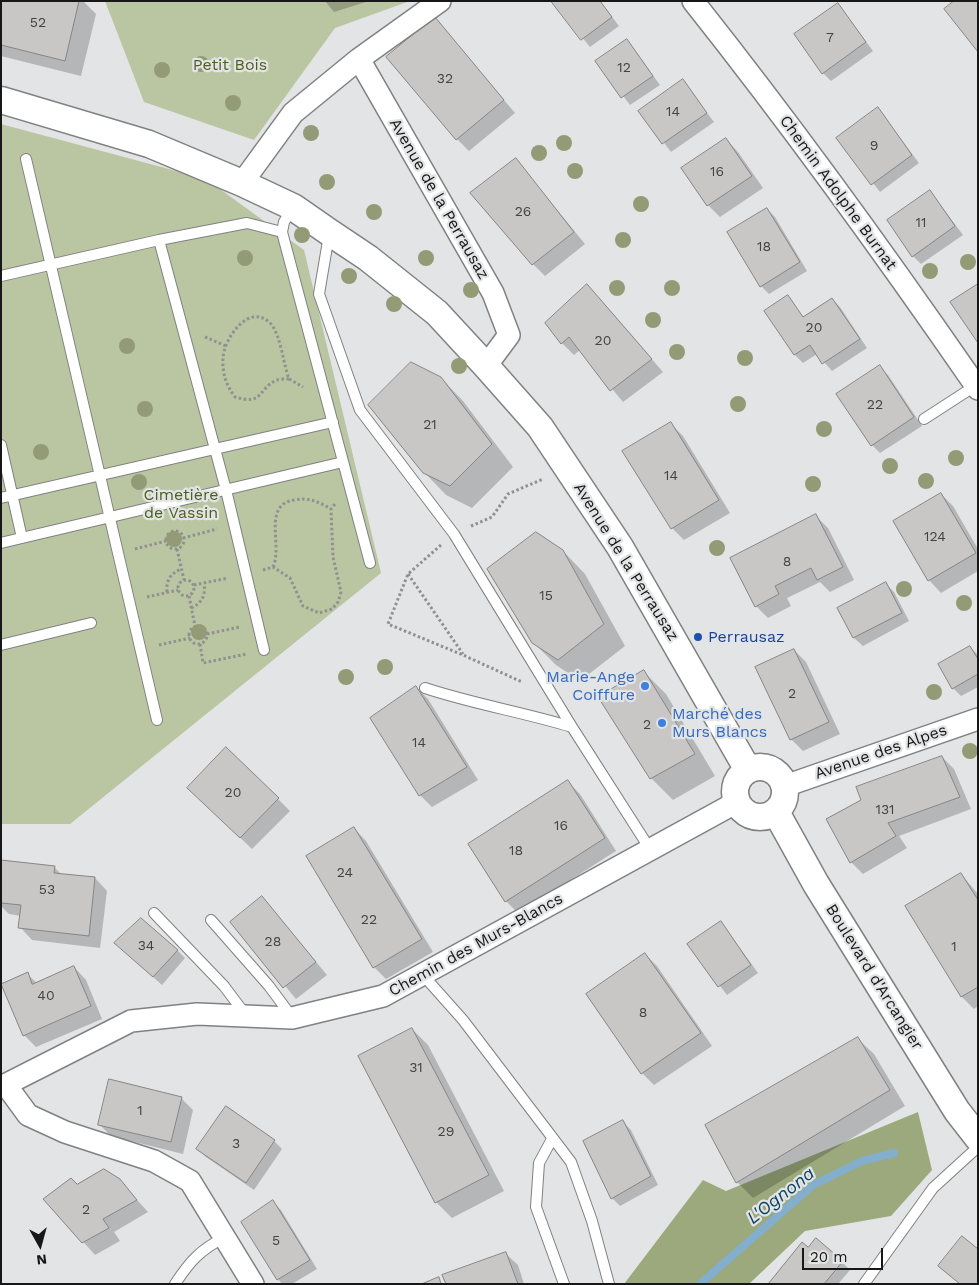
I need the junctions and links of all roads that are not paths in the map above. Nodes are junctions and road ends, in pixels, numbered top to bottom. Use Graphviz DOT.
graph roads {
  1 [pos="440,1"];
  2 [pos="693,1"];
  3 [pos="359,59"];
  4 [pos="1,100"];
  5 [pos="26,159"];
  6 [pos="242,183"];
  7 [pos="293,207"];
  8 [pos="282,232"];
  9 [pos="329,232"];
  10 [pos="159,240"];
  11 [pos="50,263"];
  12 [pos="1,276"];
  13 [pos="486,366"];
  14 [pos="977,387"];
  15 [pos="924,419"];
  16 [pos="333,422"];
  17 [pos="1,445"];
  18 [pos="216,449"];
  19 [pos="343,462"];
  20 [pos="100,476"];
  21 [pos="226,490"];
  22 [pos="14,496"];
  23 [pos="1,498"];
  24 [pos="109,518"];
  25 [pos="22,538"];
  26 [pos="1,543"];
  27 [pos="370,563"];
  28 [pos="91,623"];
  29 [pos="1,645"];
  30 [pos="264,650"];
  31 [pos="425,688"];
  32 [pos="978,719"];
  33 [pos="157,720"];
  34 [pos="572,727"];
  35 [pos="748,770"];
  36 [pos="784,786"];
  37 [pos="737,802"];
  38 [pos="776,812"];
  39 [pos="650,849"];
  40 [pos="154,913"];
  41 [pos="211,920"];
  42 [pos="422,975"];
  43 [pos="246,1016"];
  44 [pos="292,1018"];
  45 [pos="3,1086"];
  46 [pos="552,1138"];
  47 [pos="978,1138"];
  48 [pos="978,1148"];
  49 [pos="225,1237"];
  50 [pos="175,1284"];
  51 [pos="253,1284"];
  52 [pos="564,1284"];
  53 [pos="609,1284"];
  54 [pos="864,1284"];
  1 -- 3 [label="street"];
  2 -- 14 [label="street, Chemin Adolphe Burnat"];
  3 -- 6 [label="street"];
  3 -- 13 [label="street, Avenue de la Perrausaz"];
  4 -- 6 [label="street, Avenue de la Perrausaz"];
  5 -- 11 [label="lane"];
  6 -- 7 [label="street, Avenue de la Perrausaz"];
  7 -- 8 [label="lane"];
  7 -- 9 [label="street, Avenue de la Perrausaz"];
  8 -- 10 [label="lane"];
  8 -- 16 [label="lane"];
  9 -- 13 [label="street, Avenue de la Perrausaz"];
  9 -- 34 [label="lane"];
  10 -- 11 [label="lane"];
  10 -- 18 [label="lane"];
  11 -- 12 [label="lane"];
  11 -- 20 [label="lane"];
  13 -- 35 [label="street, Avenue de la Perrausaz"];
  14 -- 15 [label="lane"];
  16 -- 18 [label="lane"];
  16 -- 19 [label="lane"];
  17 -- 22 [label="lane"];
  18 -- 20 [label="lane"];
  18 -- 21 [label="lane"];
  19 -- 21 [label="lane"];
  19 -- 27 [label="lane"];
  20 -- 22 [label="lane"];
  20 -- 24 [label="lane"];
  21 -- 24 [label="lane"];
  21 -- 30 [label="lane"];
  22 -- 23 [label="lane"];
  22 -- 25 [label="lane"];
  24 -- 25 [label="lane"];
  24 -- 33 [label="lane"];
  25 -- 26 [label="lane"];
  28 -- 29 [label="lane"];
  31 -- 34 [label="lane"];
  32 -- 36 [label="street, Avenue des Alpes"];
  34 -- 39 [label="lane"];
  35 -- 36 [label="street"];
  35 -- 37 [label="street"];
  36 -- 38 [label="street"];
  37 -- 38 [label="street"];
  37 -- 39 [label="street, Chemin des Murs-Blancs"];
  38 -- 47 [label="street, Boulevard d'Arcangier"];
  39 -- 42 [label="street, Chemin des Murs-Blancs"];
  40 -- 43 [label="lane"];
  41 -- 44 [label="lane"];
  42 -- 44 [label="street, Chemin des Murs-Blancs"];
  42 -- 46 [label="lane"];
  43 -- 44 [label="street, Chemin des Murs-Blancs"];
  43 -- 45 [label="street, Chemin des Murs-Blancs"];
  45 -- 49 [label="street"];
  46 -- 52 [label="lane"];
  46 -- 53 [label="lane"];
  48 -- 54 [label="lane"];
  49 -- 50 [label="lane"];
  49 -- 51 [label="street"];
}
